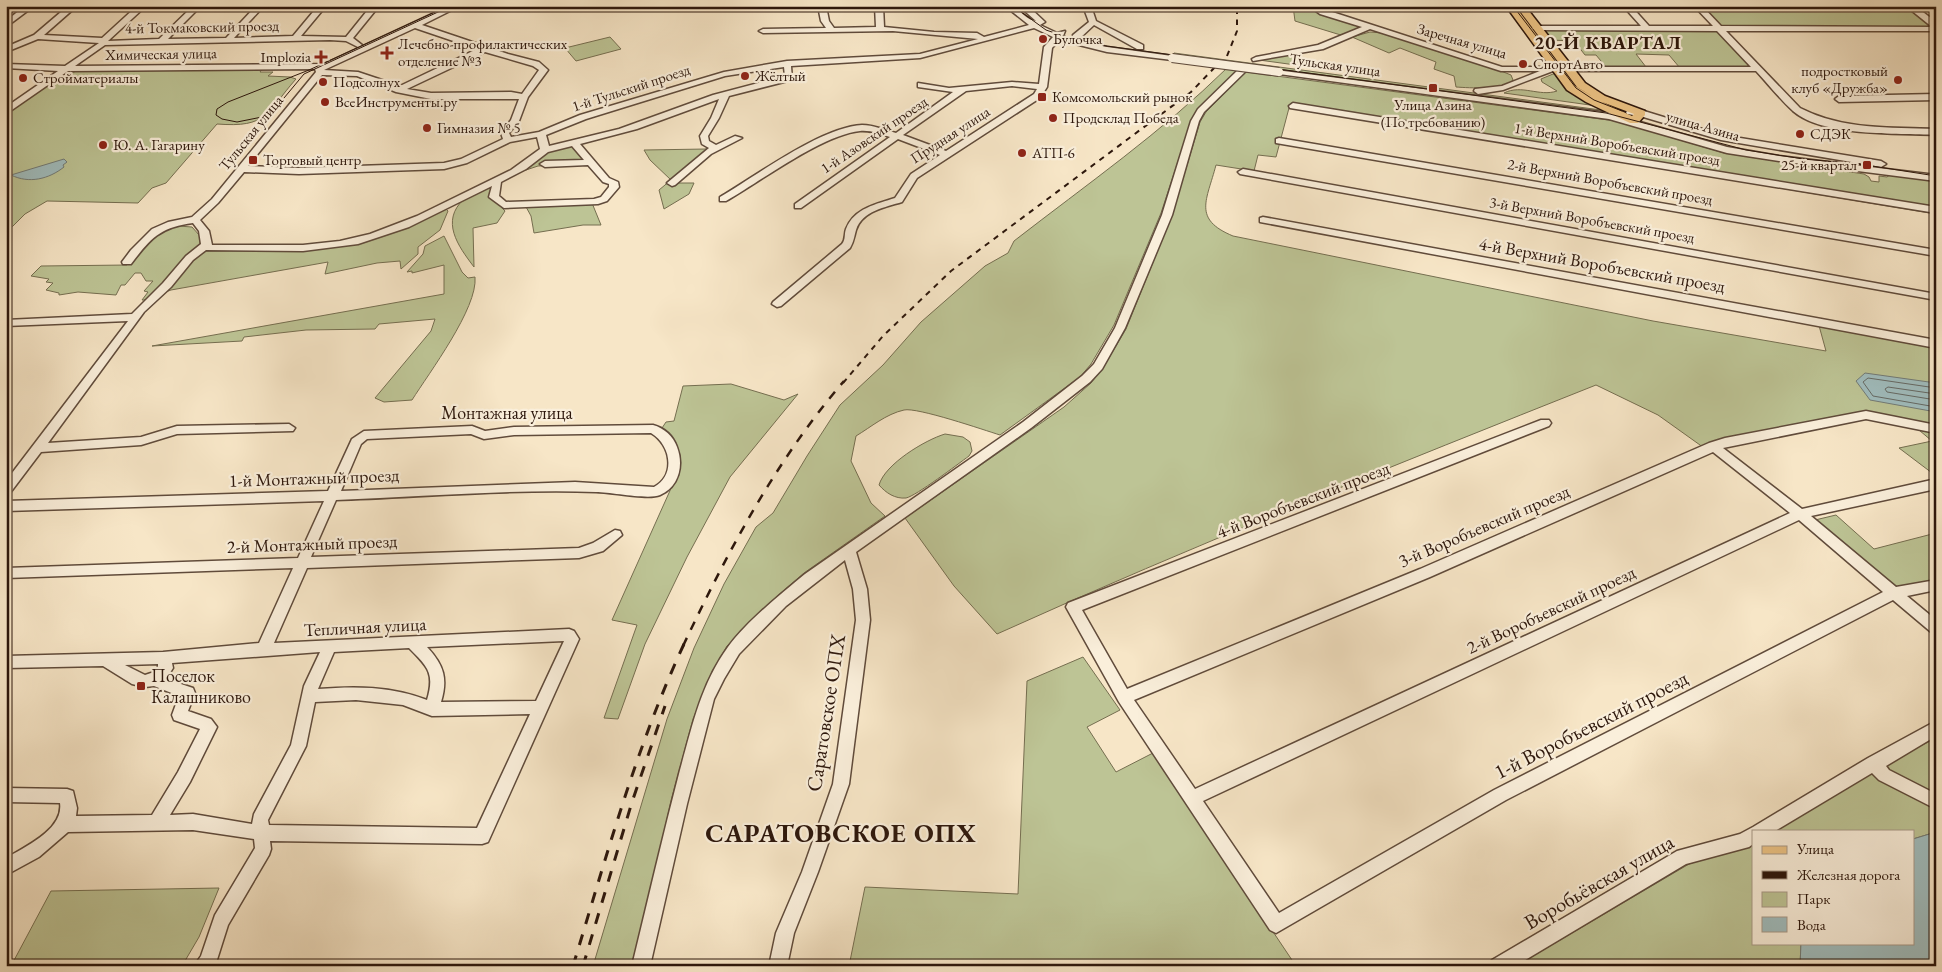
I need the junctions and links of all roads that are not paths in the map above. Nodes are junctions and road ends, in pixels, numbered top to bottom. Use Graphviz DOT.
graph roads {
  1 [pos="30,6"];
  2 [pos="73,6"];
  3 [pos="142,6"];
  4 [pos="197,6"];
  5 [pos="260,6"];
  6 [pos="322,6"];
  7 [pos="375,6"];
  8 [pos="456,6"];
  9 [pos="822,6"];
  10 [pos="879,6"];
  11 [pos="1009,6"];
  12 [pos="1022,6"];
  13 [pos="1087,6"];
  14 [pos="1313,6"];
  15 [pos="1510,6"];
  16 [pos="1520,6"];
  17 [pos="1627,6"];
  18 [pos="1698,6"];
  19 [pos="1910,6"];
  20 [pos="440,7"];
  21 [pos="1093,22"];
  22 [pos="6,25"];
  23 [pos="415,25"];
  24 [pos="1034,27"];
  25 [pos="1370,27"];
  26 [pos="1536,28"];
  27 [pos="1936,28"];
  28 [pos="831,29"];
  29 [pos="1648,29"];
  30 [pos="1721,29"];
  31 [pos="880,30"];
  32 [pos="763,31"];
  33 [pos="1059,35"];
  34 [pos="37,37"];
  35 [pos="1076,37"];
  36 [pos="295,39"];
  37 [pos="348,39"];
  38 [pos="982,39"];
  39 [pos="228,40"];
  40 [pos="104,41"];
  41 [pos="162,41"];
  42 [pos="358,45"];
  43 [pos="1140,47"];
  44 [pos="484,49"];
  45 [pos="6,50"];
  46 [pos="1173,55"];
  47 [pos="1256,60"];
  48 [pos="787,64"];
  49 [pos="6,66"];
  50 [pos="321,68"];
  51 [pos="67,69"];
  52 [pos="1279,69"];
  53 [pos="1501,69"];
  54 [pos="1556,69"];
  55 [pos="1568,69"];
  56 [pos="1758,69"];
  57 [pos="1242,70"];
  58 [pos="1522,82"];
  59 [pos="921,85"];
  60 [pos="966,87"];
  61 [pos="1043,87"];
  62 [pos="399,90"];
  63 [pos="1478,91"];
  64 [pos="725,94"];
  65 [pos="1936,97"];
  66 [pos="524,98"];
  67 [pos="1839,99"];
  68 [pos="6,104"];
  69 [pos="17,104"];
  70 [pos="1293,106"];
  71 [pos="1610,110"];
  72 [pos="6,111"];
  73 [pos="1637,117"];
  74 [pos="1936,132"];
  75 [pos="541,134"];
  76 [pos="895,137"];
  77 [pos="738,138"];
  78 [pos="508,140"];
  79 [pos="1279,141"];
  80 [pos="574,142"];
  81 [pos="715,148"];
  82 [pos="545,150"];
  83 [pos="945,154"];
  84 [pos="591,162"];
  85 [pos="545,164"];
  86 [pos="1873,166"];
  87 [pos="241,169"];
  88 [pos="1243,172"];
  89 [pos="1936,173"];
  90 [pos="1936,178"];
  91 [pos="495,180"];
  92 [pos="672,183"];
  93 [pos="723,199"];
  94 [pos="798,206"];
  95 [pos="1936,210"];
  96 [pos="195,220"];
  97 [pos="1263,220"];
  98 [pos="206,245"];
  99 [pos="1936,253"];
  100 [pos="127,262"];
  101 [pos="1936,297"];
  102 [pos="777,304"];
  103 [pos="135,317"];
  104 [pos="6,323"];
  105 [pos="1936,344"];
  106 [pos="1546,423"];
  107 [pos="289,428"];
  108 [pos="653,429"];
  109 [pos="1936,429"];
  110 [pos="1714,446"];
  111 [pos="36,448"];
  112 [pos="1936,484"];
  113 [pos="6,490"];
  114 [pos="332,496"];
  115 [pos="6,506"];
  116 [pos="1800,514"];
  117 [pos="615,535"];
  118 [pos="849,550"];
  119 [pos="303,564"];
  120 [pos="6,573"];
  121 [pos="1936,585"];
  122 [pos="1893,593"];
  123 [pos="1936,628"];
  124 [pos="413,643"];
  125 [pos="328,648"];
  126 [pos="264,649"];
  127 [pos="163,658"];
  128 [pos="106,660"];
  129 [pos="6,662"];
  130 [pos="157,678"];
  131 [pos="309,696"];
  132 [pos="1124,697"];
  133 [pos="540,708"];
  134 [pos="432,709"];
  135 [pos="1936,728"];
  136 [pos="1873,763"];
  137 [pos="6,795"];
  138 [pos="1191,798"];
  139 [pos="1936,802"];
  140 [pos="156,823"];
  141 [pos="63,824"];
  142 [pos="1762,830"];
  143 [pos="262,833"];
  144 [pos="1752,836"];
  145 [pos="6,867"];
  146 [pos="203,966"];
  147 [pos="641,966"];
  148 [pos="778,966"];
  149 [pos="1498,966"];
  1 -- 22 [label="street"];
  2 -- 34 [label="street"];
  3 -- 40 [label="street"];
  4 -- 41 [label="street"];
  5 -- 39 [label="street"];
  6 -- 36 [label="street"];
  7 -- 37 [label="street"];
  8 -- 23 [label="street, Тульская улица"];
  9 -- 28 [label="street"];
  10 -- 31 [label="street"];
  11 -- 24 [label="street, Тульская улица"];
  12 -- 24 [label="street"];
  13 -- 21 [label="street"];
  14 -- 25 [label="street, Заречная улица"];
  15 -- 54 [label="main road, улица Азина"];
  16 -- 26 [label="main road, улица Азина"];
  17 -- 29 [label="street"];
  18 -- 30 [label="street"];
  19 -- 27 [label="street"];
  20 -- 42 [label="street, Тульская улица"];
  21 -- 35 [label="street"];
  21 -- 43 [label="street"];
  23 -- 44 [label="street"];
  23 -- 50 [label="street, Тульская улица"];
  24 -- 33 [label="street, Тульская улица"];
  24 -- 38 [label="street, 1-й Тульский проезд"];
  25 -- 47 [label="street"];
  25 -- 53 [label="street, Заречная улица"];
  26 -- 29 [label="street"];
  26 -- 55 [label="main road, улица Азина"];
  27 -- 30 [label="street"];
  28 -- 31 [label="street"];
  28 -- 32 [label="street"];
  29 -- 30 [label="street"];
  30 -- 56 [label="street"];
  31 -- 38 [label="street"];
  33 -- 35 [label="street, Тульская улица"];
  33 -- 46 [label="street, Тульская улица"];
  33 -- 61 [label="street"];
  34 -- 40 [label="street, 4-й Токмаковский проезд"];
  34 -- 45 [label="street"];
  35 -- 43 [label="street, Тульская улица"];
  36 -- 37 [label="street, 4-й Токмаковский проезд"];
  36 -- 39 [label="street, 4-й Токмаковский проезд"];
  37 -- 42 [label="street"];
  38 -- 48 [label="street, 1-й Тульский проезд"];
  39 -- 41 [label="street, 4-й Токмаковский проезд"];
  40 -- 41 [label="street, 4-й Токмаковский проезд"];
  40 -- 51 [label="street"];
  42 -- 50 [label="street, Тульская улица"];
  43 -- 46 [label="street, Тульская улица"];
  44 -- 62 [label="street"];
  44 -- 66 [label="street"];
  46 -- 52 [label="street, Тульская улица, bridge"];
  48 -- 64 [label="street"];
  48 -- 75 [label="street, 1-й Тульский проезд"];
  49 -- 51 [label="street, Химическая улица"];
  50 -- 51 [label="street, Химическая улица"];
  50 -- 62 [label="street, Химическая улица"];
  50 -- 87 [label="street, Тульская улица"];
  51 -- 69 [label="street"];
  52 -- 63 [label="street, Тульская улица"];
  52 -- 73 [label="street, Тульская улица"];
  53 -- 54 [label="street, Заречная улица"];
  53 -- 58 [label="street"];
  54 -- 55 [label="street, Заречная улица"];
  54 -- 58 [label="street"];
  54 -- 71 [label="main road, улица Азина"];
  55 -- 56 [label="street, Заречная улица"];
  55 -- 73 [label="main road, улица Азина"];
  56 -- 74 [label="street"];
  57 -- 118 [label="street"];
  58 -- 63 [label="street"];
  59 -- 60 [label="street"];
  60 -- 61 [label="street"];
  60 -- 76 [label="street, 1-й Азовский проезд"];
  61 -- 83 [label="street, Прудная улица"];
  62 -- 66 [label="street, Химическая улица"];
  63 -- 71 [label="street"];
  64 -- 80 [label="street"];
  64 -- 81 [label="street"];
  65 -- 67 [label="street"];
  66 -- 78 [label="street"];
  68 -- 69 [label="street"];
  69 -- 72 [label="street"];
  70 -- 95 [label="street, 1-й Верхний Воробъевский проезд"];
  71 -- 73 [label="main road, улица Азина"];
  73 -- 86 [label="street, улица Азина"];
  75 -- 78 [label="street, 1-й Тульский проезд"];
  75 -- 82 [label="street"];
  76 -- 83 [label="street"];
  76 -- 93 [label="street"];
  76 -- 94 [label="street, 1-й Азовский проезд"];
  77 -- 81 [label="street"];
  78 -- 87 [label="street, 1-й Тульский проезд"];
  79 -- 99 [label="street, 2-й Верхний Воробъевский проезд"];
  80 -- 82 [label="street"];
  80 -- 84 [label="street"];
  81 -- 92 [label="street"];
  82 -- 91 [label="street"];
  83 -- 102 [label="street, Прудная улица"];
  84 -- 85 [label="street"];
  84 -- 91 [label="street"];
  86 -- 89 [label="street, улица Азина"];
  86 -- 90 [label="street, улица Азина"];
  87 -- 96 [label="street, Тульская улица"];
  88 -- 101 [label="street, 3-й Верхний Воробъевский проезд"];
  91 -- 98 [label="street"];
  96 -- 98 [label="street"];
  96 -- 100 [label="street"];
  97 -- 105 [label="street, 4-й Верхний Воробъевский проезд"];
  98 -- 103 [label="street"];
  103 -- 104 [label="street"];
  103 -- 111 [label="street"];
  106 -- 132 [label="street, 4-й Воробъевский проезд"];
  107 -- 111 [label="street"];
  108 -- 114 [label="street, Монтажная улица"];
  108 -- 114 [label="street, 1-й Монтажный проезд"];
  109 -- 110 [label="street, 3-й Воробъевский проезд"];
  110 -- 116 [label="street"];
  110 -- 132 [label="street, 3-й Воробъевский проезд"];
  111 -- 113 [label="street"];
  112 -- 116 [label="street, 2-й Воробъевский проезд"];
  114 -- 115 [label="street, 1-й Монтажный проезд"];
  114 -- 119 [label="street"];
  116 -- 122 [label="street"];
  116 -- 138 [label="street, 2-й Воробъевский проезд"];
  117 -- 119 [label="street, 2-й Монтажный проезд"];
  118 -- 147 [label="street"];
  118 -- 148 [label="street, Саратовское ОПХ"];
  119 -- 120 [label="street, 2-й Монтажный проезд"];
  119 -- 126 [label="street"];
  121 -- 122 [label="street, 1-й Воробъевский проезд"];
  122 -- 123 [label="street"];
  122 -- 138 [label="street, 1-й Воробъевский проезд"];
  124 -- 125 [label="street, Тепличная улица"];
  124 -- 133 [label="street, Тепличная улица"];
  124 -- 134 [label="street"];
  125 -- 126 [label="street, Тепличная улица"];
  125 -- 131 [label="street"];
  126 -- 127 [label="street, Тепличная улица"];
  127 -- 128 [label="street, Тепличная улица"];
  127 -- 130 [label="street"];
  128 -- 129 [label="street, Тепличная улица"];
  128 -- 130 [label="street"];
  130 -- 140 [label="street"];
  131 -- 134 [label="street"];
  131 -- 143 [label="street"];
  132 -- 138 [label="street"];
  133 -- 134 [label="street"];
  133 -- 143 [label="street"];
  135 -- 136 [label="street"];
  136 -- 139 [label="street"];
  136 -- 142 [label="street"];
  137 -- 141 [label="street"];
  140 -- 141 [label="street"];
  140 -- 143 [label="street"];
  141 -- 145 [label="street"];
  143 -- 146 [label="street"];
  144 -- 149 [label="street, Воробьёвская улица"];
}
